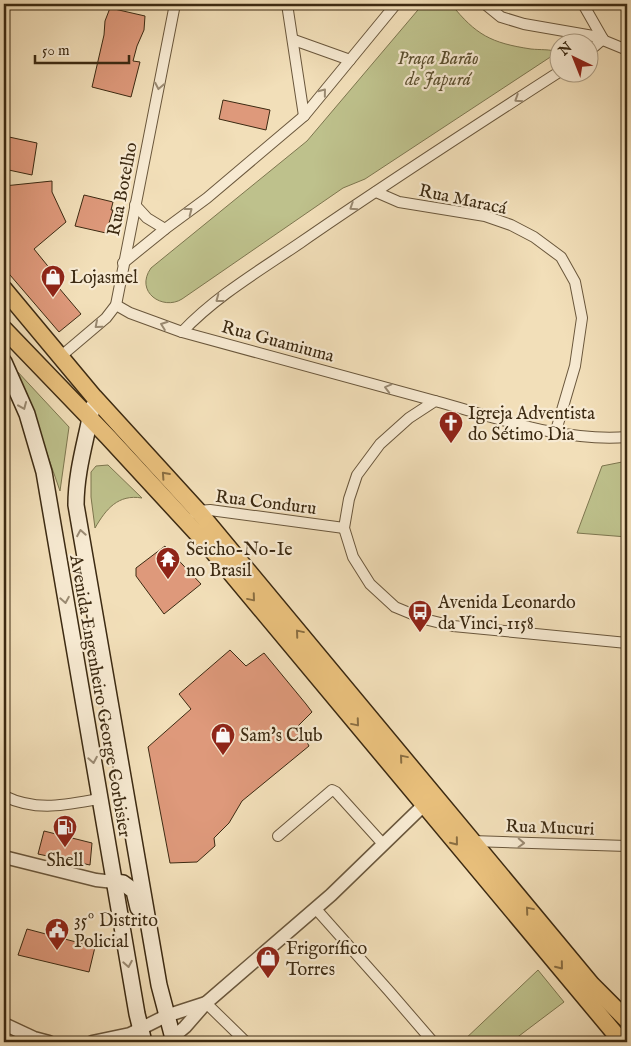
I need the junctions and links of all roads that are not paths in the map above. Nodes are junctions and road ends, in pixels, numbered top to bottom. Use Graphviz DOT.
graph roads {
  1 [pos="175,4"];
  2 [pos="287,4"];
  3 [pos="396,4"];
  4 [pos="485,4"];
  5 [pos="583,4"];
  6 [pos="603,39"];
  7 [pos="294,40"];
  8 [pos="598,43"];
  9 [pos="627,50"];
  10 [pos="350,60"];
  11 [pos="548,79"];
  12 [pos="304,116"];
  13 [pos="376,192"];
  14 [pos="135,204"];
  15 [pos="165,229"];
  16 [pos="123,264"];
  17 [pos="4,289"];
  18 [pos="116,305"];
  19 [pos="4,329"];
  20 [pos="182,332"];
  21 [pos="60,357"];
  22 [pos="4,362"];
  23 [pos="94,397"];
  24 [pos="435,401"];
  25 [pos="90,419"];
  26 [pos="555,434"];
  27 [pos="627,437"];
  28 [pos="192,516"];
  29 [pos="344,528"];
  30 [pos="627,643"];
  31 [pos="4,796"];
  32 [pos="99,799"];
  33 [pos="429,800"];
  34 [pos="278,836"];
  35 [pos="472,841"];
  36 [pos="382,844"];
  37 [pos="627,846"];
  38 [pos="4,857"];
  39 [pos="114,882"];
  40 [pos="316,909"];
  41 [pos="155,961"];
  42 [pos="206,1003"];
  43 [pos="624,1015"];
  44 [pos="166,1016"];
  45 [pos="4,1024"];
  46 [pos="143,1036"];
  47 [pos="171,1041"];
  48 [pos="49,1042"];
  49 [pos="92,1042"];
  50 [pos="246,1042"];
  51 [pos="433,1042"];
  52 [pos="622,1042"];
  1 -- 14 [label="street, Rua Botelho, one-way"];
  2 -- 7 [label="street"];
  3 -- 10 [label="street"];
  4 -- 6 [label="street"];
  5 -- 6 [label="street"];
  6 -- 8 [label="street"];
  6 -- 9 [label="street"];
  7 -- 10 [label="street"];
  7 -- 12 [label="street"];
  12 -- 10 [label="street, one-way"];
  11 -- 13 [label="street, one-way"];
  15 -- 12 [label="street, one-way"];
  13 -- 20 [label="street, one-way"];
  13 -- 26 [label="street, Rua Maracá"];
  14 -- 15 [label="street"];
  14 -- 16 [label="street, Rua Botelho"];
  15 -- 16 [label="street"];
  16 -- 18 [label="street, Rua Botelho"];
  17 -- 21 [label="main road"];
  20 -- 18 [label="street, Rua Guamiuma, one-way"];
  18 -- 21 [label="street, one-way"];
  19 -- 25 [label="main road"];
  24 -- 20 [label="street, Rua Guamiuma, one-way"];
  21 -- 23 [label="main road"];
  22 -- 32 [label="main road, Avenida Engenheiro George Corbisier, one-way"];
  23 -- 25 [label="main road, Avenida Engenheiro George Corbisier"];
  28 -- 23 [label="main road, one-way"];
  24 -- 26 [label="street, Rua Guamiuma"];
  24 -- 29 [label="street"];
  25 -- 28 [label="main road"];
  41 -- 25 [label="main road, Avenida Engenheiro George Corbisier, one-way"];
  26 -- 27 [label="street, Rua Guamiuma"];
  28 -- 29 [label="street, Rua Conduru"];
  28 -- 33 [label="main road"];
  29 -- 30 [label="street"];
  31 -- 32 [label="street"];
  32 -- 39 [label="main road, Avenida Engenheiro George Corbisier"];
  33 -- 35 [label="main road"];
  33 -- 36 [label="street"];
  33 -- 52 [label="main road, one-way"];
  34 -- 36 [label="street"];
  35 -- 37 [label="street, Rua Mucuri, one-way"];
  43 -- 35 [label="main road, one-way"];
  36 -- 40 [label="street"];
  38 -- 39 [label="street"];
  39 -- 41 [label="main road"];
  39 -- 46 [label="main road, Avenida Engenheiro George Corbisier, one-way"];
  40 -- 42 [label="street"];
  40 -- 51 [label="street"];
  41 -- 44 [label="main road, Avenida Engenheiro George Corbisier"];
  42 -- 44 [label="street"];
  42 -- 47 [label="street"];
  42 -- 50 [label="street"];
  44 -- 46 [label="street"];
  44 -- 47 [label="main road, Avenida Engenheiro George Corbisier"];
  45 -- 48 [label="street"];
  46 -- 49 [label="street"];
}
